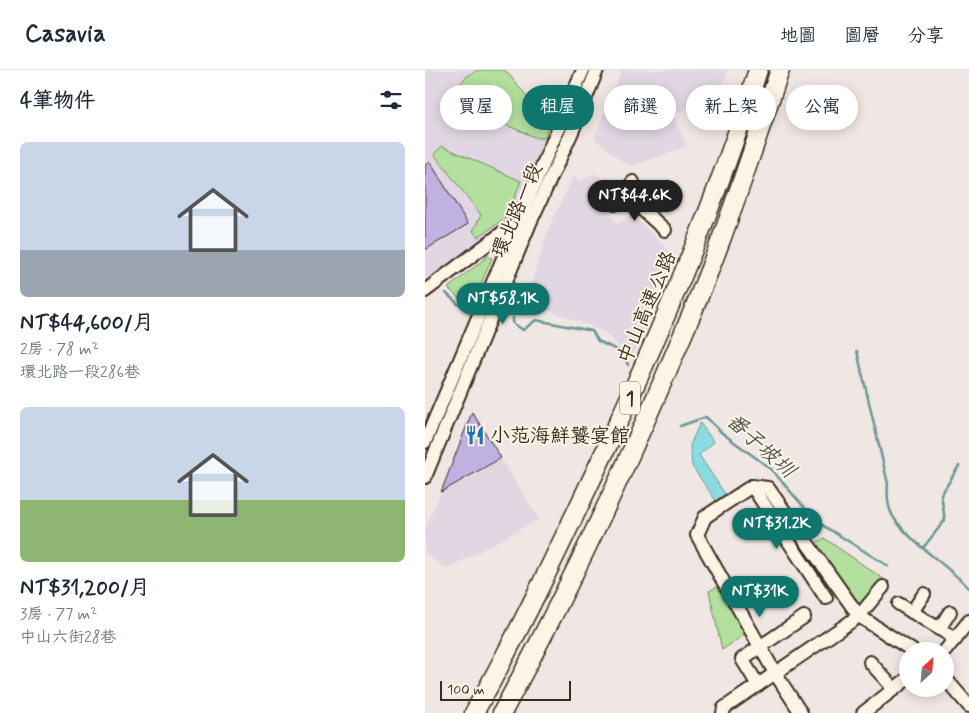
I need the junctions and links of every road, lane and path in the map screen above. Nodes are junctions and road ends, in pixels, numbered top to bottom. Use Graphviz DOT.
graph roads {
  1 [pos="583,70"];
  2 [pos="597,70"];
  3 [pos="758,70"];
  4 [pos="780,70"];
  5 [pos="633,182"];
  6 [pos="624,193"];
  7 [pos="615,204"];
  8 [pos="530,223"];
  9 [pos="517,224"];
  10 [pos="665,230"];
  11 [pos="425,291"];
  12 [pos="425,442"];
  13 [pos="425,477"];
  14 [pos="752,486"];
  15 [pos="883,587"];
  16 [pos="924,594"];
  17 [pos="826,598"];
  18 [pos="899,604"];
  19 [pos="912,612"];
  20 [pos="950,612"];
  21 [pos="859,616"];
  22 [pos="804,617"];
  23 [pos="969,621"];
  24 [pos="939,629"];
  25 [pos="956,640"];
  26 [pos="899,642"];
  27 [pos="760,647"];
  28 [pos="870,662"];
  29 [pos="775,673"];
  30 [pos="758,684"];
  31 [pos="899,685"];
  32 [pos="954,688"];
  33 [pos="893,689"];
  34 [pos="969,706"];
  35 [pos="474,713"];
  36 [pos="502,713"];
  37 [pos="723,713"];
  38 [pos="801,713"];
  39 [pos="863,713"];
  1 -- 9 [label="street, 環北路一段"];
  2 -- 8 [label="street, 環北路一段"];
  3 -- 35 [label="highway, 中山高速公路 / 1"];
  4 -- 36 [label="highway, 1"];
  5 -- 6 [label="street"];
  6 -- 7 [label="street"];
  6 -- 10 [label="street"];
  8 -- 9 [label="street"];
  8 -- 13 [label="street, 環北路一段"];
  9 -- 11 [label="street"];
  9 -- 12 [label="street, 環北路一段"];
  14 -- 17 [label="street"];
  14 -- 21 [label="street"];
  14 -- 27 [label="street"];
  15 -- 21 [label="street"];
  16 -- 19 [label="street"];
  18 -- 19 [label="street"];
  19 -- 24 [label="street"];
  20 -- 24 [label="street"];
  21 -- 26 [label="street"];
  21 -- 29 [label="street"];
  22 -- 27 [label="street"];
  23 -- 25 [label="street"];
  24 -- 25 [label="street"];
  27 -- 29 [label="street"];
  27 -- 30 [label="street"];
  28 -- 33 [label="street"];
  29 -- 30 [label="street"];
  29 -- 38 [label="street"];
  30 -- 37 [label="street"];
  31 -- 33 [label="street"];
  32 -- 34 [label="street"];
  33 -- 39 [label="street"];
}
